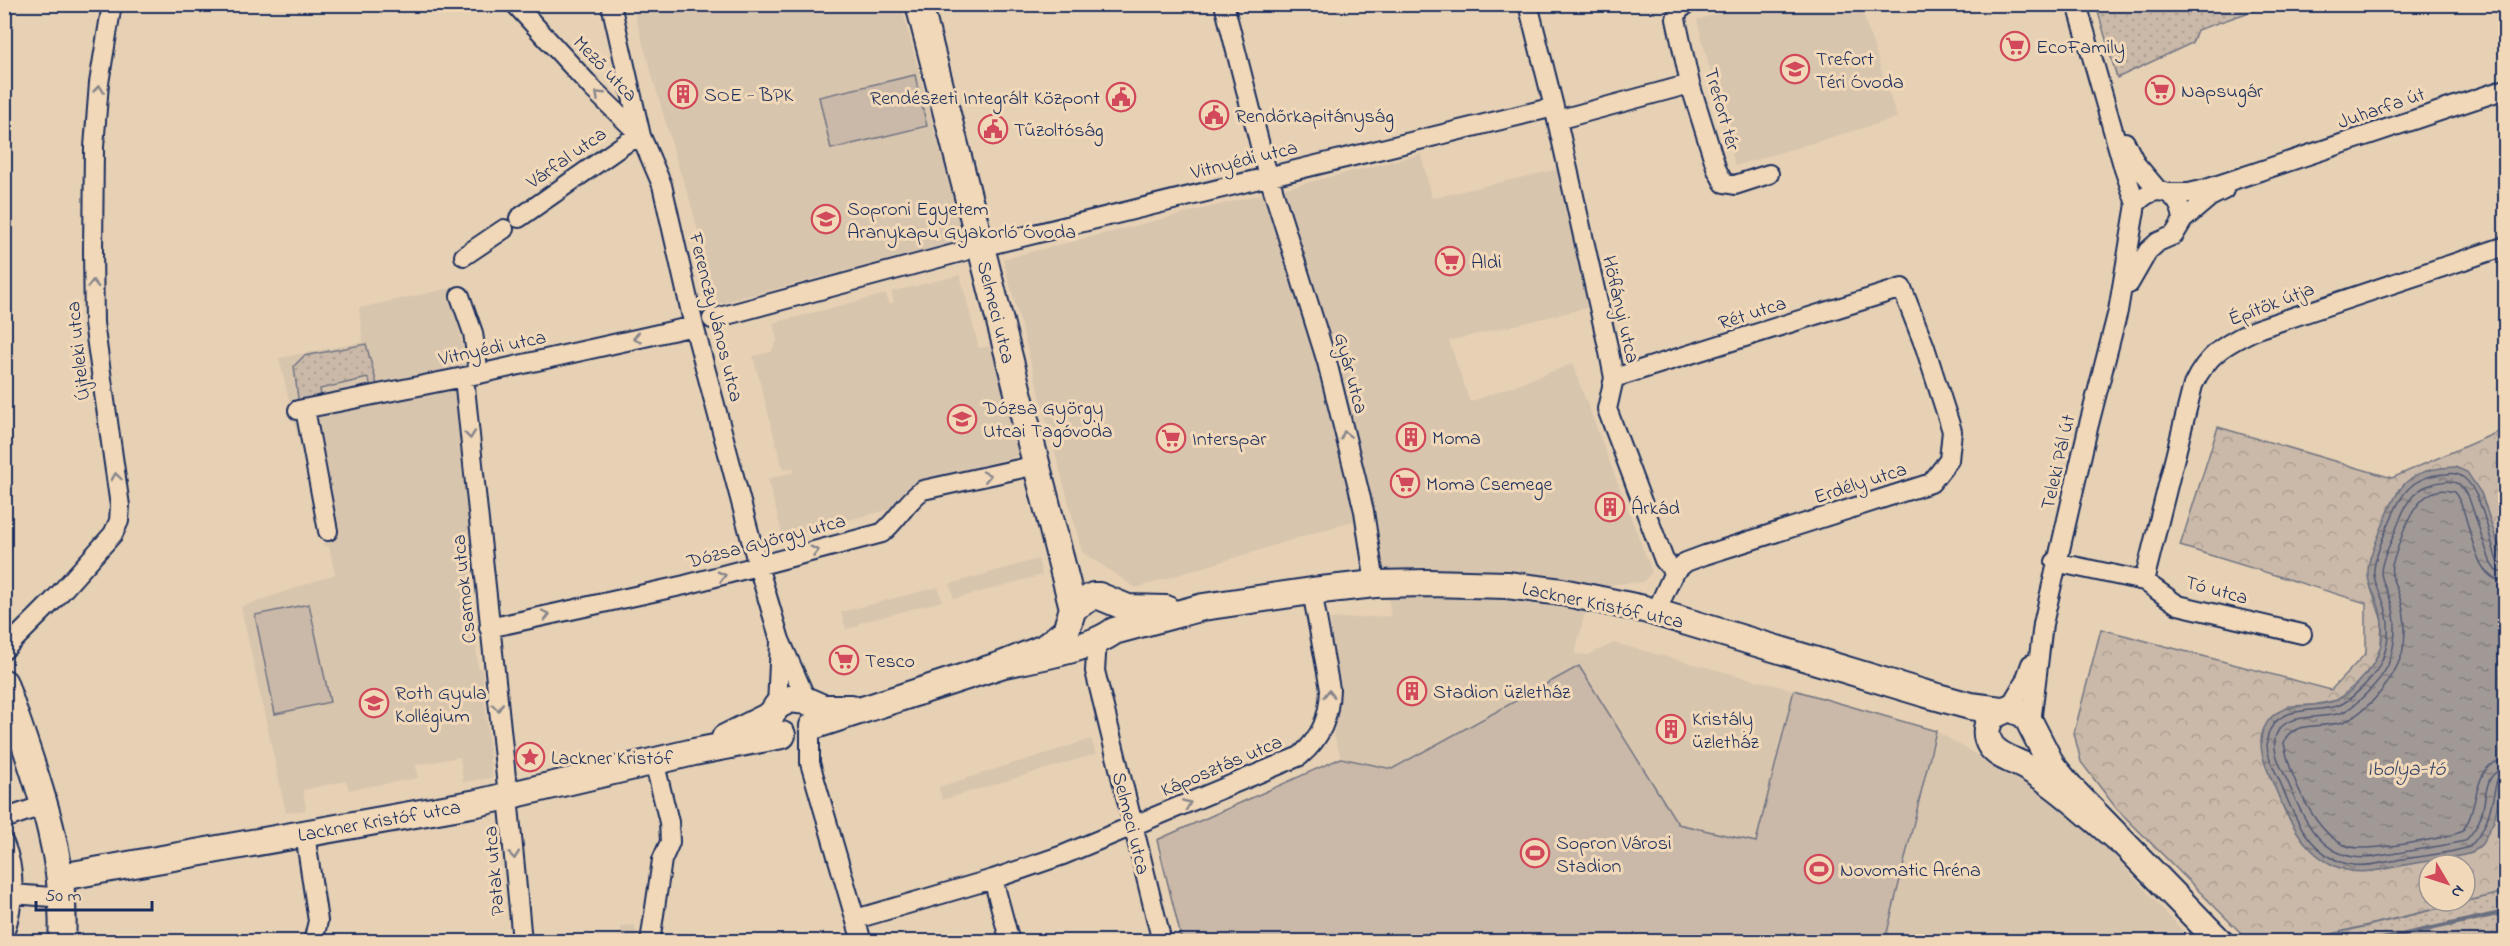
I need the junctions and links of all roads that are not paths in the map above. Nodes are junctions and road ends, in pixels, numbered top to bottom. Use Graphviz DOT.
graph roads {
  1 [pos="112,4"];
  2 [pos="515,4"];
  3 [pos="611,4"];
  4 [pos="919,4"];
  5 [pos="1224,4"];
  6 [pos="1528,4"];
  7 [pos="1687,4"];
  8 [pos="2077,4"];
  9 [pos="1690,84"];
  10 [pos="2505,89"];
  11 [pos="2107,105"];
  12 [pos="1555,113"];
  13 [pos="641,136"];
  14 [pos="2272,168"];
  15 [pos="1769,174"];
  16 [pos="1269,177"];
  17 [pos="2163,192"];
  18 [pos="2135,211"];
  19 [pos="519,218"];
  20 [pos="2183,220"];
  21 [pos="504,229"];
  22 [pos="2158,242"];
  23 [pos="2505,246"];
  24 [pos="973,249"];
  25 [pos="464,256"];
  26 [pos="1902,288"];
  27 [pos="460,296"];
  28 [pos="2118,311"];
  29 [pos="712,320"];
  30 [pos="694,326"];
  31 [pos="471,375"];
  32 [pos="1614,378"];
  33 [pos="1037,465"];
  34 [pos="328,531"];
  35 [pos="1059,549"];
  36 [pos="2055,562"];
  37 [pos="759,566"];
  38 [pos="1674,572"];
  39 [pos="2144,581"];
  40 [pos="1375,584"];
  41 [pos="1312,591"];
  42 [pos="1106,599"];
  43 [pos="1203,607"];
  44 [pos="1656,612"];
  45 [pos="2043,624"];
  46 [pos="1085,627"];
  47 [pos="489,628"];
  48 [pos="2302,634"];
  49 [pos="780,640"];
  50 [pos="4,650"];
  51 [pos="4,683"];
  52 [pos="1923,693"];
  53 [pos="2005,709"];
  54 [pos="795,720"];
  55 [pos="2032,727"];
  56 [pos="1986,732"];
  57 [pos="2010,758"];
  58 [pos="654,761"];
  59 [pos="509,796"];
  60 [pos="44,805"];
  61 [pos="4,819"];
  62 [pos="1133,828"];
  63 [pos="305,834"];
  64 [pos="2120,841"];
  65 [pos="4,843"];
  66 [pos="993,879"];
  67 [pos="56,887"];
  68 [pos="13,894"];
  69 [pos="855,919"];
  70 [pos="4,934"];
  71 [pos="62,942"];
  72 [pos="314,942"];
  73 [pos="522,942"];
  74 [pos="650,942"];
  75 [pos="862,942"];
  76 [pos="1010,942"];
  77 [pos="1162,942"];
  78 [pos="2220,942"];
  50 -- 1 [label="street, Újteleki utca, one-way"];
  13 -- 2 [label="street, Mező utca, one-way"];
  3 -- 13 [label="street, Ferenczy János utca"];
  4 -- 24 [label="street, Selmeci utca"];
  5 -- 16 [label="street, Gyár utca"];
  6 -- 12 [label="street, Höflányi utca"];
  7 -- 9 [label="street, Trefort tér"];
  8 -- 11 [label="street, Teleki Pál út"];
  9 -- 12 [label="street, Vitnyédi utca"];
  9 -- 15 [label="street, Trefort tér"];
  10 -- 14 [label="street, Juharfa út"];
  11 -- 17 [label="street, Teleki Pál út"];
  11 -- 18 [label="street, Teleki Pál út"];
  12 -- 16 [label="street, Vitnyédi utca"];
  12 -- 32 [label="street, Höflányi utca"];
  13 -- 19 [label="street, Várfal utca"];
  13 -- 30 [label="street, Ferenczy János utca"];
  14 -- 17 [label="street, Juharfa út"];
  14 -- 20 [label="street, Juharfa út"];
  16 -- 24 [label="street, Vitnyédi utca"];
  40 -- 16 [label="street, Gyár utca, one-way"];
  17 -- 18 [label="street"];
  17 -- 20 [label="street, Teleki Pál út"];
  18 -- 22 [label="street, Teleki Pál út"];
  18 -- 28 [label="street, Teleki Pál út"];
  20 -- 22 [label="street, Teleki Pál út"];
  21 -- 25 [label="street"];
  22 -- 28 [label="street, Teleki Pál út"];
  23 -- 39 [label="street, Építők útja"];
  24 -- 29 [label="street, Vitnyédi utca"];
  24 -- 33 [label="street, Selmeci utca"];
  26 -- 32 [label="street, Rét utca"];
  26 -- 38 [label="street, Erdély utca"];
  27 -- 31 [label="street, Csarnok utca"];
  28 -- 36 [label="street, Teleki Pál út"];
  30 -- 31 [label="street, Vitnyédi utca, one-way"];
  30 -- 37 [label="street, Ferenczy János utca"];
  31 -- 34 [label="street, Vitnyédi utca"];
  31 -- 47 [label="street, Csarnok utca, one-way"];
  32 -- 38 [label="street, Höflányi utca"];
  33 -- 35 [label="street, Selmeci utca"];
  37 -- 33 [label="street, Dózsa György utca, one-way"];
  35 -- 42 [label="street, Selmeci utca"];
  35 -- 46 [label="street, Selmeci utca"];
  36 -- 39 [label="street, Tó utca"];
  36 -- 45 [label="street, Teleki Pál út"];
  47 -- 37 [label="street, Dózsa György utca, one-way"];
  37 -- 49 [label="street, Ferenczy János utca"];
  38 -- 44 [label="street"];
  39 -- 48 [label="street, Tó utca"];
  40 -- 41 [label="street, Lackner Kristóf utca"];
  40 -- 44 [label="street, Lackner Kristóf utca"];
  41 -- 43 [label="street, Lackner Kristóf utca"];
  62 -- 41 [label="street, Káposztás utca, one-way"];
  42 -- 43 [label="street, Lackner Kristóf utca"];
  42 -- 46 [label="street"];
  42 -- 46 [label="street"];
  43 -- 46 [label="street, Lackner Kristóf utca"];
  44 -- 52 [label="street, Lackner Kristóf utca"];
  45 -- 53 [label="street"];
  45 -- 55 [label="street"];
  46 -- 54 [label="street, Lackner Kristóf utca"];
  46 -- 62 [label="street, Selmeci utca"];
  47 -- 59 [label="street, Csarnok utca, one-way"];
  49 -- 54 [label="street, Ferenczy János utca"];
  49 -- 54 [label="street, Ferenczy János utca"];
  51 -- 60 [label="street"];
  52 -- 53 [label="street, Lackner Kristóf utca"];
  52 -- 56 [label="street, Lackner Kristóf utca"];
  53 -- 55 [label="street, Lackner Kristóf utca"];
  53 -- 56 [label="street"];
  54 -- 58 [label="street, Lackner Kristóf utca"];
  54 -- 69 [label="street, Ferenczy János utca"];
  55 -- 57 [label="street"];
  55 -- 64 [label="street, Lackner Kristóf utca"];
  56 -- 57 [label="street, Lackner Kristóf utca"];
  57 -- 64 [label="street, Lackner Kristóf utca"];
  58 -- 59 [label="street, Lackner Kristóf utca"];
  58 -- 74 [label="street"];
  59 -- 63 [label="street, Lackner Kristóf utca"];
  59 -- 73 [label="street, Patak utca, one-way"];
  60 -- 61 [label="street"];
  60 -- 67 [label="street"];
  62 -- 66 [label="street, Káposztás utca"];
  62 -- 77 [label="street, Selmeci utca"];
  63 -- 67 [label="street, Lackner Kristóf utca"];
  63 -- 72 [label="street"];
  64 -- 78 [label="street, Lackner Kristóf utca"];
  65 -- 68 [label="street"];
  66 -- 69 [label="street, Káposztás utca"];
  66 -- 76 [label="street"];
  67 -- 68 [label="street"];
  67 -- 71 [label="street"];
  68 -- 70 [label="street"];
  69 -- 75 [label="street, Ferenczy János utca"];
}
